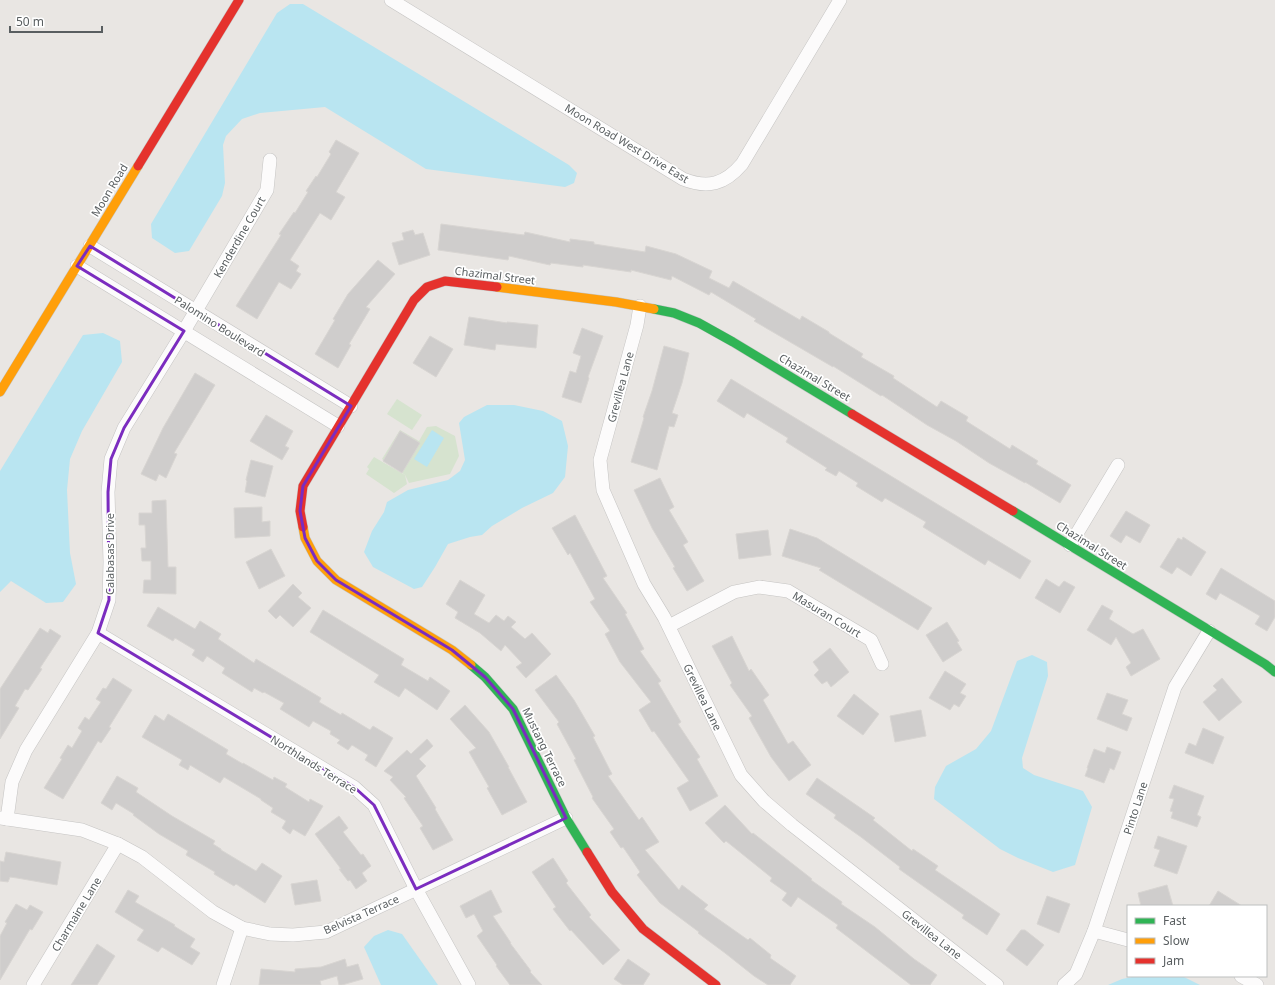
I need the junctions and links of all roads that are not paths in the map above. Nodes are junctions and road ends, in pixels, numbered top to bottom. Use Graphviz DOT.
graph roads {
  1 [pos="239,0"];
  2 [pos="391,0"];
  3 [pos="840,0"];
  4 [pos="270,160"];
  5 [pos="90,246"];
  6 [pos="77,266"];
  7 [pos="640,306"];
  8 [pos="196,311"];
  9 [pos="184,331"];
  10 [pos="0,392"];
  11 [pos="351,406"];
  12 [pos="338,426"];
  13 [pos="1118,465"];
  14 [pos="1070,545"];
  15 [pos="669,626"];
  16 [pos="1209,631"];
  17 [pos="98,633"];
  18 [pos="882,664"];
  19 [pos="1275,672"];
  20 [pos="3,818"];
  21 [pos="566,818"];
  22 [pos="118,844"];
  23 [pos="416,889"];
  24 [pos="242,928"];
  25 [pos="1094,931"];
  26 [pos="1127,940"];
  27 [pos="1243,977"];
  28 [pos="33,985"];
  29 [pos="223,985"];
  30 [pos="468,985"];
  31 [pos="716,985"];
  32 [pos="997,985"];
  33 [pos="1064,985"];
  34 [pos="1256,985"];
  1 -- 5 [label="street, Moon Road"];
  2 -- 3 [label="street, Moon Road West Drive East"];
  4 -- 8 [label="street, Kenderdine Court"];
  5 -- 6 [label="street, Moon Road"];
  5 -- 8 [label="street, Palomino Boulevard"];
  6 -- 9 [label="street, Palomino Boulevard"];
  6 -- 10 [label="street, Moon Road"];
  7 -- 11 [label="street, Chazimal Street"];
  7 -- 14 [label="street, Chazimal Street"];
  7 -- 15 [label="street, Grevillea Lane"];
  8 -- 9 [label="street, Kenderdine Court"];
  8 -- 11 [label="street, Palomino Boulevard"];
  9 -- 12 [label="street, Palomino Boulevard"];
  9 -- 17 [label="street, Calabasas Drive"];
  11 -- 12 [label="street, Mustang Terrace"];
  12 -- 21 [label="street, Mustang Terrace"];
  13 -- 14 [label="street"];
  14 -- 16 [label="street, Chazimal Street"];
  15 -- 18 [label="street, Masuran Court"];
  15 -- 32 [label="street, Grevillea Lane"];
  16 -- 19 [label="street, Chazimal Street"];
  16 -- 25 [label="street, Pinto Lane"];
  17 -- 20 [label="street, Calabasas Drive"];
  17 -- 23 [label="street, Northlands Terrace"];
  20 -- 22 [label="street, Belvista Terrace"];
  21 -- 23 [label="street, Belvista Terrace"];
  21 -- 31 [label="street, Mustang Terrace"];
  22 -- 24 [label="street, Belvista Terrace"];
  22 -- 28 [label="street, Charmaine Lane"];
  23 -- 24 [label="street, Belvista Terrace"];
  23 -- 30 [label="street, Northlands Terrace"];
  24 -- 29 [label="street"];
  25 -- 26 [label="street"];
  25 -- 33 [label="street, Pinto Lane"];
  27 -- 34 [label="street"];
}
